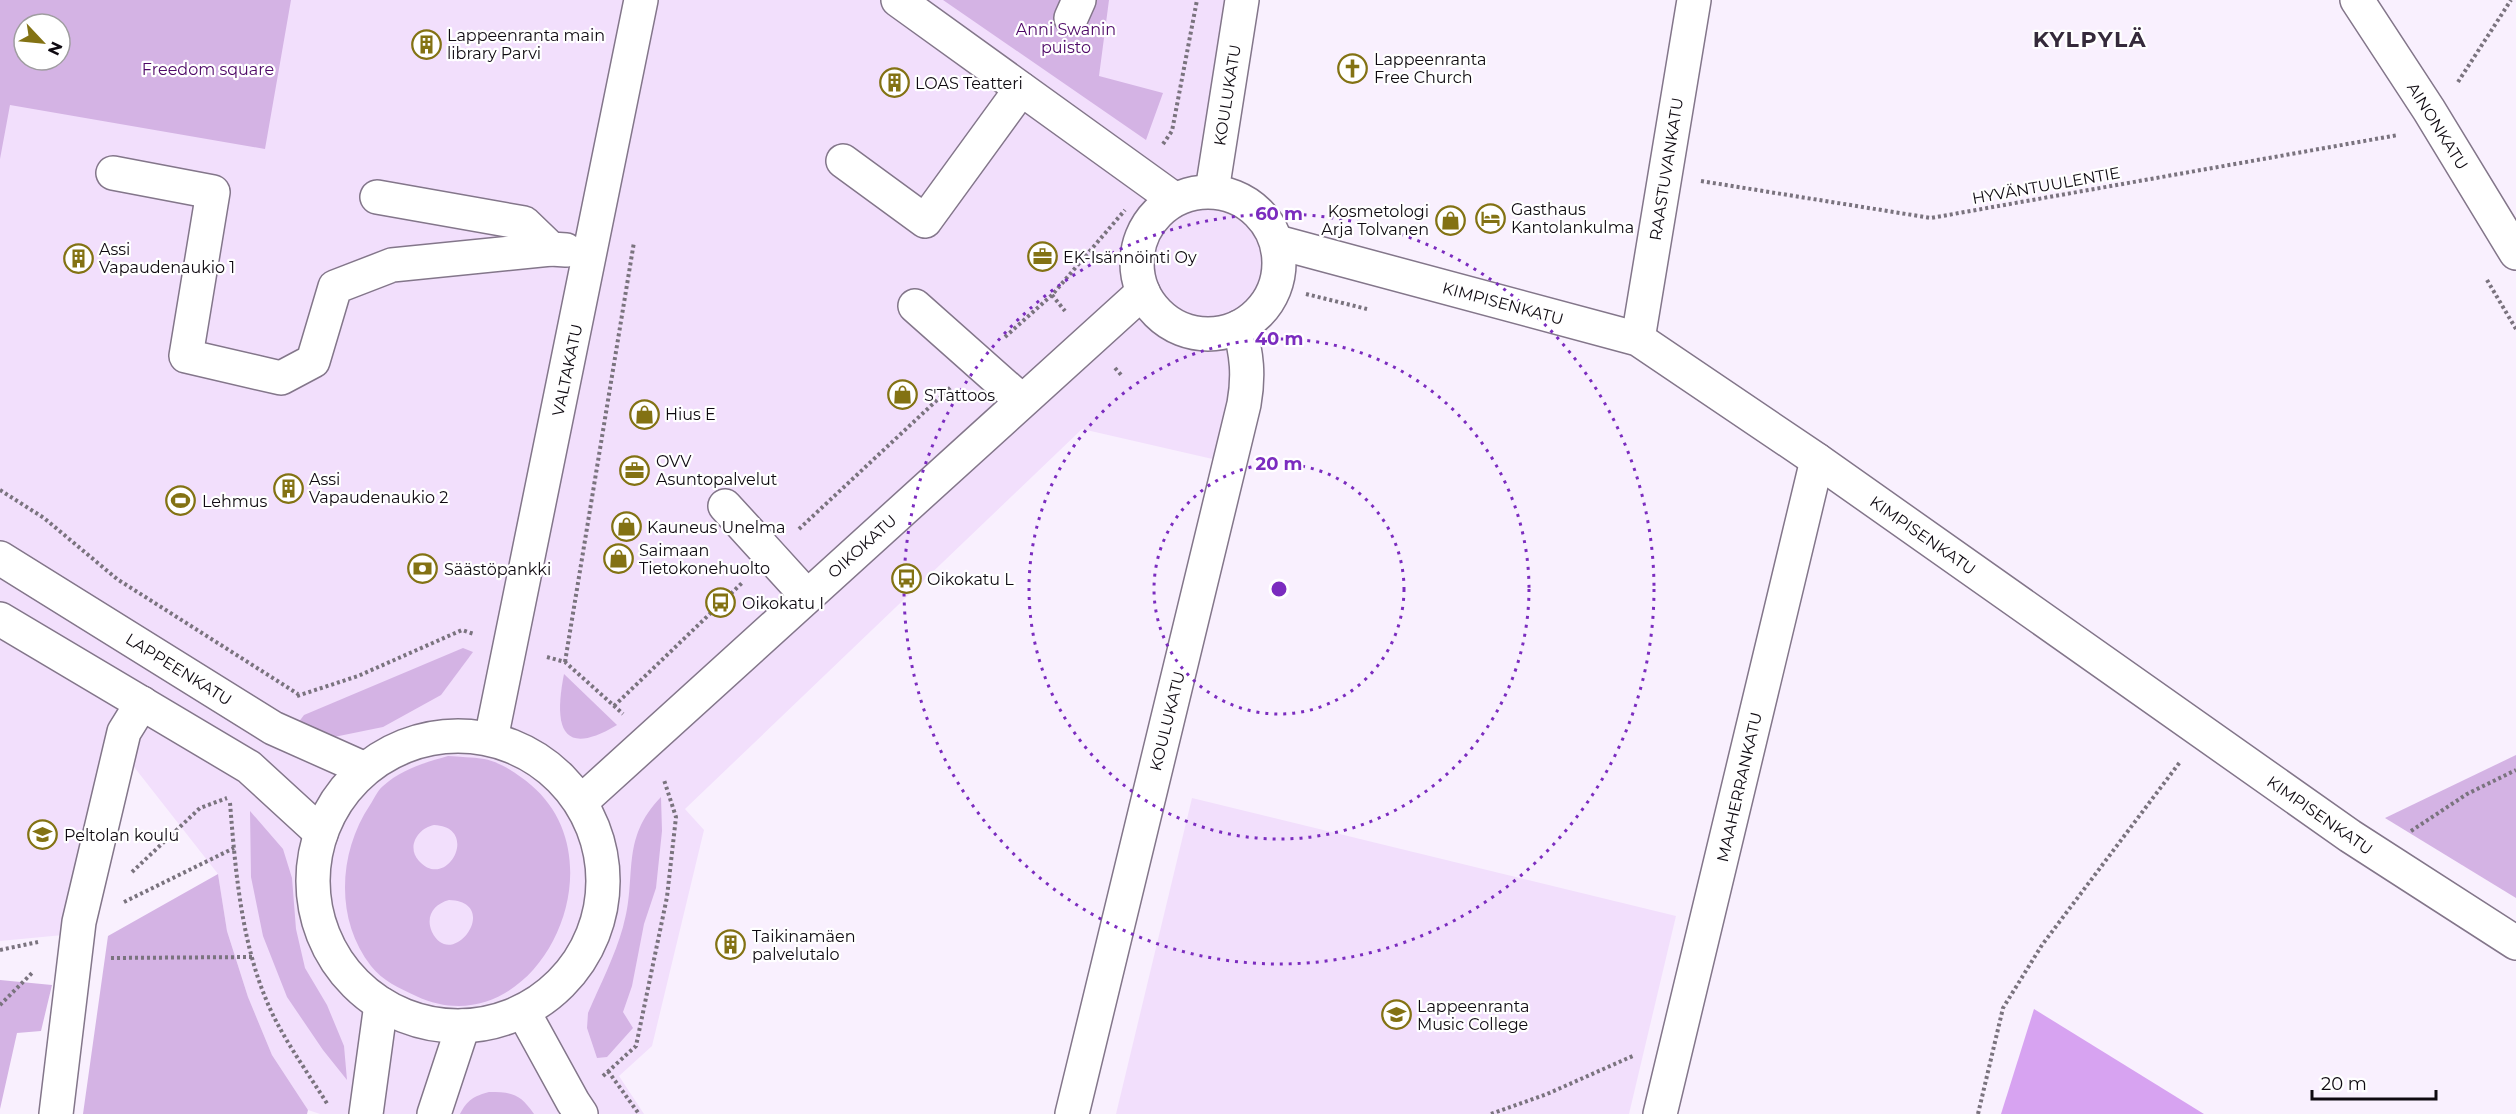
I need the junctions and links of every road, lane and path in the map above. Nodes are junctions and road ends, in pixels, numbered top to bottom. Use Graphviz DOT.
graph roads {
  1 [pos="641,0"];
  2 [pos="898,0"];
  3 [pos="1197,0"];
  4 [pos="1242,0"];
  5 [pos="1694,0"];
  6 [pos="2357,0"];
  7 [pos="2511,0"];
  8 [pos="1021,89"];
  9 [pos="2452,90"];
  10 [pos="2398,135"];
  11 [pos="843,161"];
  12 [pos="112,173"];
  13 [pos="1143,177"];
  14 [pos="1698,180"];
  15 [pos="1212,191"];
  16 [pos="377,197"];
  17 [pos="1174,199"];
  18 [pos="1277,242"];
  19 [pos="551,249"];
  20 [pos="592,251"];
  21 [pos="2516,253"];
  22 [pos="1143,292"];
  23 [pos="1306,294"];
  24 [pos="915,306"];
  25 [pos="1374,311"];
  26 [pos="1239,327"];
  27 [pos="619,332"];
  28 [pos="1638,339"];
  29 [pos="978,362"];
  30 [pos="1022,401"];
  31 [pos="1817,460"];
  32 [pos="0,490"];
  33 [pos="725,506"];
  34 [pos="771,556"];
  35 [pos="0,558"];
  36 [pos="807,596"];
  37 [pos="0,619"];
  38 [pos="510,646"];
  39 [pos="565,662"];
  40 [pos="298,694"];
  41 [pos="142,703"];
  42 [pos="614,706"];
  43 [pos="273,728"];
  44 [pos="491,739"];
  45 [pos="650,739"];
  46 [pos="2181,762"];
  47 [pos="365,769"];
  48 [pos="2516,770"];
  49 [pos="582,801"];
  50 [pos="2410,831"];
  51 [pos="321,833"];
  52 [pos="131,873"];
  53 [pos="2516,943"];
  54 [pos="252,957"];
  55 [pos="76,958"];
  56 [pos="381,1004"];
  57 [pos="523,1011"];
  58 [pos="463,1026"];
  59 [pos="1618,1062"];
  60 [pos="608,1071"];
  61 [pos="577,1108"];
  62 [pos="331,1111"];
  63 [pos="56,1114"];
  64 [pos="366,1114"];
  65 [pos="434,1114"];
  66 [pos="639,1114"];
  67 [pos="1072,1114"];
  68 [pos="1491,1114"];
  69 [pos="1660,1114"];
  70 [pos="1978,1114"];
  1 -- 20 [label="street, VALTAKATU"];
  2 -- 8 [label="street"];
  3 -- 13 [label="path"];
  4 -- 15 [label="street, KOULUKATU"];
  5 -- 28 [label="street, RAASTUVANKATU"];
  6 -- 21 [label="street, AINONKATU"];
  7 -- 9 [label="path"];
  8 -- 11 [label="street"];
  8 -- 13 [label="street"];
  10 -- 14 [label="path, HYVÄNTUULENTIE"];
  12 -- 19 [label="street"];
  13 -- 17 [label="street"];
  13 -- 29 [label="path"];
  15 -- 17 [label="street"];
  15 -- 18 [label="street"];
  16 -- 19 [label="street"];
  17 -- 22 [label="street"];
  18 -- 26 [label="street"];
  18 -- 28 [label="street, KIMPISENKATU"];
  19 -- 20 [label="street"];
  20 -- 38 [label="street, VALTAKATU"];
  22 -- 26 [label="street"];
  22 -- 30 [label="street, OIKOKATU"];
  23 -- 25 [label="path"];
  24 -- 29 [label="street"];
  26 -- 67 [label="street, KOULUKATU"];
  27 -- 39 [label="path"];
  28 -- 31 [label="street, KIMPISENKATU"];
  29 -- 30 [label="street"];
  29 -- 34 [label="path"];
  30 -- 36 [label="street, OIKOKATU"];
  31 -- 53 [label="street, KIMPISENKATU"];
  31 -- 69 [label="street, MAAHERRANKATU"];
  32 -- 40 [label="path"];
  33 -- 34 [label="street"];
  34 -- 36 [label="street"];
  34 -- 42 [label="path"];
  35 -- 43 [label="street, LAPPEENKATU"];
  36 -- 45 [label="street, OIKOKATU"];
  37 -- 41 [label="street"];
  38 -- 39 [label="path"];
  38 -- 40 [label="path"];
  38 -- 44 [label="street, VALTAKATU"];
  39 -- 42 [label="path"];
  40 -- 43 [label="path"];
  41 -- 51 [label="street"];
  41 -- 55 [label="street"];
  42 -- 45 [label="path"];
  43 -- 47 [label="street, LAPPEENKATU"];
  44 -- 47 [label="street"];
  44 -- 49 [label="street"];
  45 -- 49 [label="street, OIKOKATU"];
  45 -- 60 [label="path"];
  46 -- 70 [label="path"];
  47 -- 51 [label="street"];
  48 -- 50 [label="path"];
  49 -- 57 [label="street"];
  51 -- 56 [label="street"];
  52 -- 54 [label="path"];
  54 -- 55 [label="path"];
  54 -- 62 [label="path"];
  55 -- 63 [label="street"];
  56 -- 58 [label="street"];
  56 -- 64 [label="street"];
  57 -- 58 [label="street"];
  57 -- 61 [label="street"];
  58 -- 65 [label="street"];
  59 -- 68 [label="path"];
  60 -- 61 [label="path"];
  60 -- 66 [label="path"];
}
